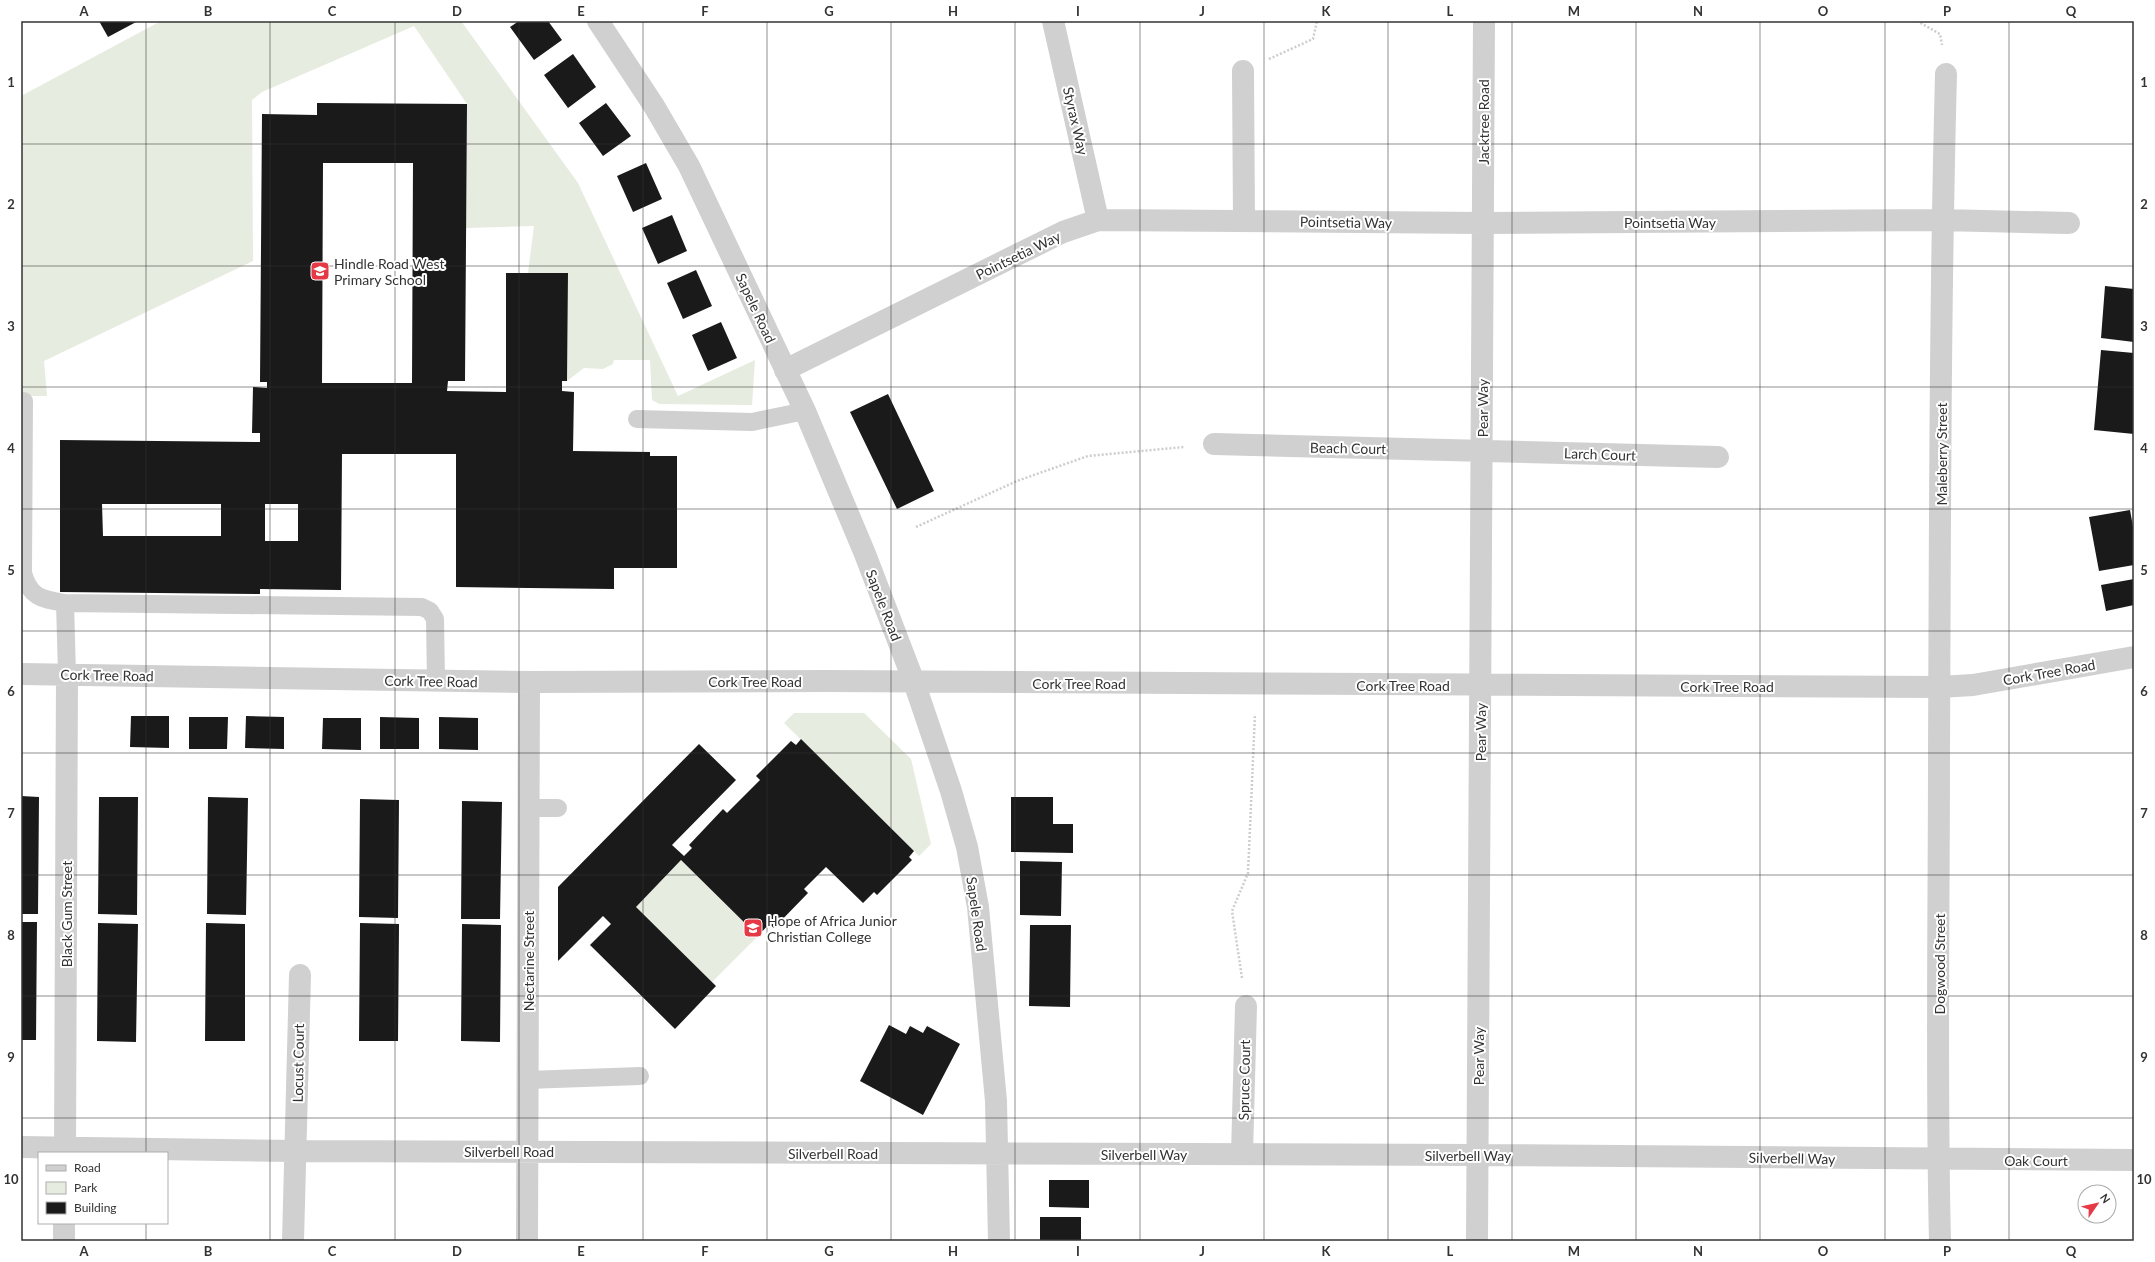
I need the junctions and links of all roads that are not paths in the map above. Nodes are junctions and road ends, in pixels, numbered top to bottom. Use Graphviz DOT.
graph roads {
  1 [pos="598,21"];
  2 [pos="1053,21"];
  3 [pos="1484,21"];
  4 [pos="1243,71"];
  5 [pos="1946,74"];
  6 [pos="1098,220"];
  7 [pos="1942,220"];
  8 [pos="1244,221"];
  9 [pos="1483,223"];
  10 [pos="2069,223"];
  11 [pos="785,370"];
  12 [pos="24,401"];
  13 [pos="805,411"];
  14 [pos="637,419"];
  15 [pos="1214,444"];
  16 [pos="1481,451"];
  17 [pos="1718,457"];
  18 [pos="65,603"];
  19 [pos="2134,657"];
  20 [pos="21,674"];
  21 [pos="67,674"];
  22 [pos="436,681"];
  23 [pos="529,682"];
  24 [pos="914,682"];
  25 [pos="1480,685"];
  26 [pos="1939,687"];
  27 [pos="529,808"];
  28 [pos="558,808"];
  29 [pos="300,975"];
  30 [pos="1246,1006"];
  31 [pos="640,1076"];
  32 [pos="527,1080"];
  33 [pos="21,1147"];
  34 [pos="65,1150"];
  35 [pos="295,1151"];
  36 [pos="527,1151"];
  37 [pos="997,1153"];
  38 [pos="1242,1154"];
  39 [pos="1478,1155"];
  40 [pos="1938,1160"];
  41 [pos="2134,1160"];
  42 [pos="64,1224"];
  43 [pos="64,1241"];
  44 [pos="293,1241"];
  45 [pos="527,1241"];
  46 [pos="999,1241"];
  47 [pos="1477,1241"];
  48 [pos="1940,1241"];
  1 -- 11 [label="street, Sapele Road"];
  2 -- 6 [label="street, Styrax Way"];
  3 -- 9 [label="street, Jacktree Road"];
  4 -- 8 [label="street"];
  5 -- 7 [label="street, Maleberry Street"];
  6 -- 8 [label="street, Pointsetia Way"];
  6 -- 11 [label="street, Pointsetia Way"];
  7 -- 9 [label="street, Pointsetia Way"];
  7 -- 10 [label="street"];
  7 -- 26 [label="street, Maleberry Street"];
  8 -- 9 [label="street, Pointsetia Way"];
  9 -- 16 [label="street, Pear Way"];
  11 -- 13 [label="street, Sapele Road"];
  12 -- 18 [label="lane"];
  13 -- 14 [label="lane"];
  13 -- 24 [label="street, Sapele Road"];
  15 -- 16 [label="street, Beach Court"];
  16 -- 17 [label="street, Larch Court"];
  16 -- 25 [label="street, Pear Way"];
  18 -- 21 [label="lane"];
  18 -- 22 [label="lane"];
  19 -- 26 [label="street, Cork Tree Road"];
  20 -- 21 [label="street, Cork Tree Road"];
  21 -- 22 [label="street, Cork Tree Road"];
  21 -- 34 [label="street, Black Gum Street"];
  22 -- 23 [label="street, Cork Tree Road"];
  23 -- 24 [label="street, Cork Tree Road"];
  23 -- 27 [label="street, Nectarine Street"];
  24 -- 25 [label="street, Cork Tree Road"];
  24 -- 37 [label="street, Sapele Road"];
  25 -- 26 [label="street, Cork Tree Road"];
  25 -- 39 [label="street, Pear Way"];
  26 -- 40 [label="street, Dogwood Street"];
  27 -- 28 [label="lane"];
  27 -- 32 [label="street, Nectarine Street"];
  29 -- 35 [label="street, Locust Court"];
  30 -- 38 [label="street, Spruce Court"];
  31 -- 32 [label="lane"];
  32 -- 36 [label="street, Nectarine Street"];
  33 -- 34 [label="street, Silverbell Road"];
  34 -- 35 [label="street, Silverbell Road"];
  35 -- 36 [label="street, Silverbell Road"];
  35 -- 44 [label="street, Locust Court"];
  36 -- 37 [label="street, Silverbell Road"];
  36 -- 45 [label="street, Nectarine Street"];
  37 -- 38 [label="street, Silverbell Way"];
  37 -- 46 [label="street, Sapele Road"];
  38 -- 39 [label="street, Silverbell Way"];
  39 -- 40 [label="street, Silverbell Way"];
  39 -- 47 [label="street, Pear Way"];
  40 -- 41 [label="street, Oak Court"];
  40 -- 48 [label="street, Dogwood Street"];
  42 -- 43 [label="street"];
}
